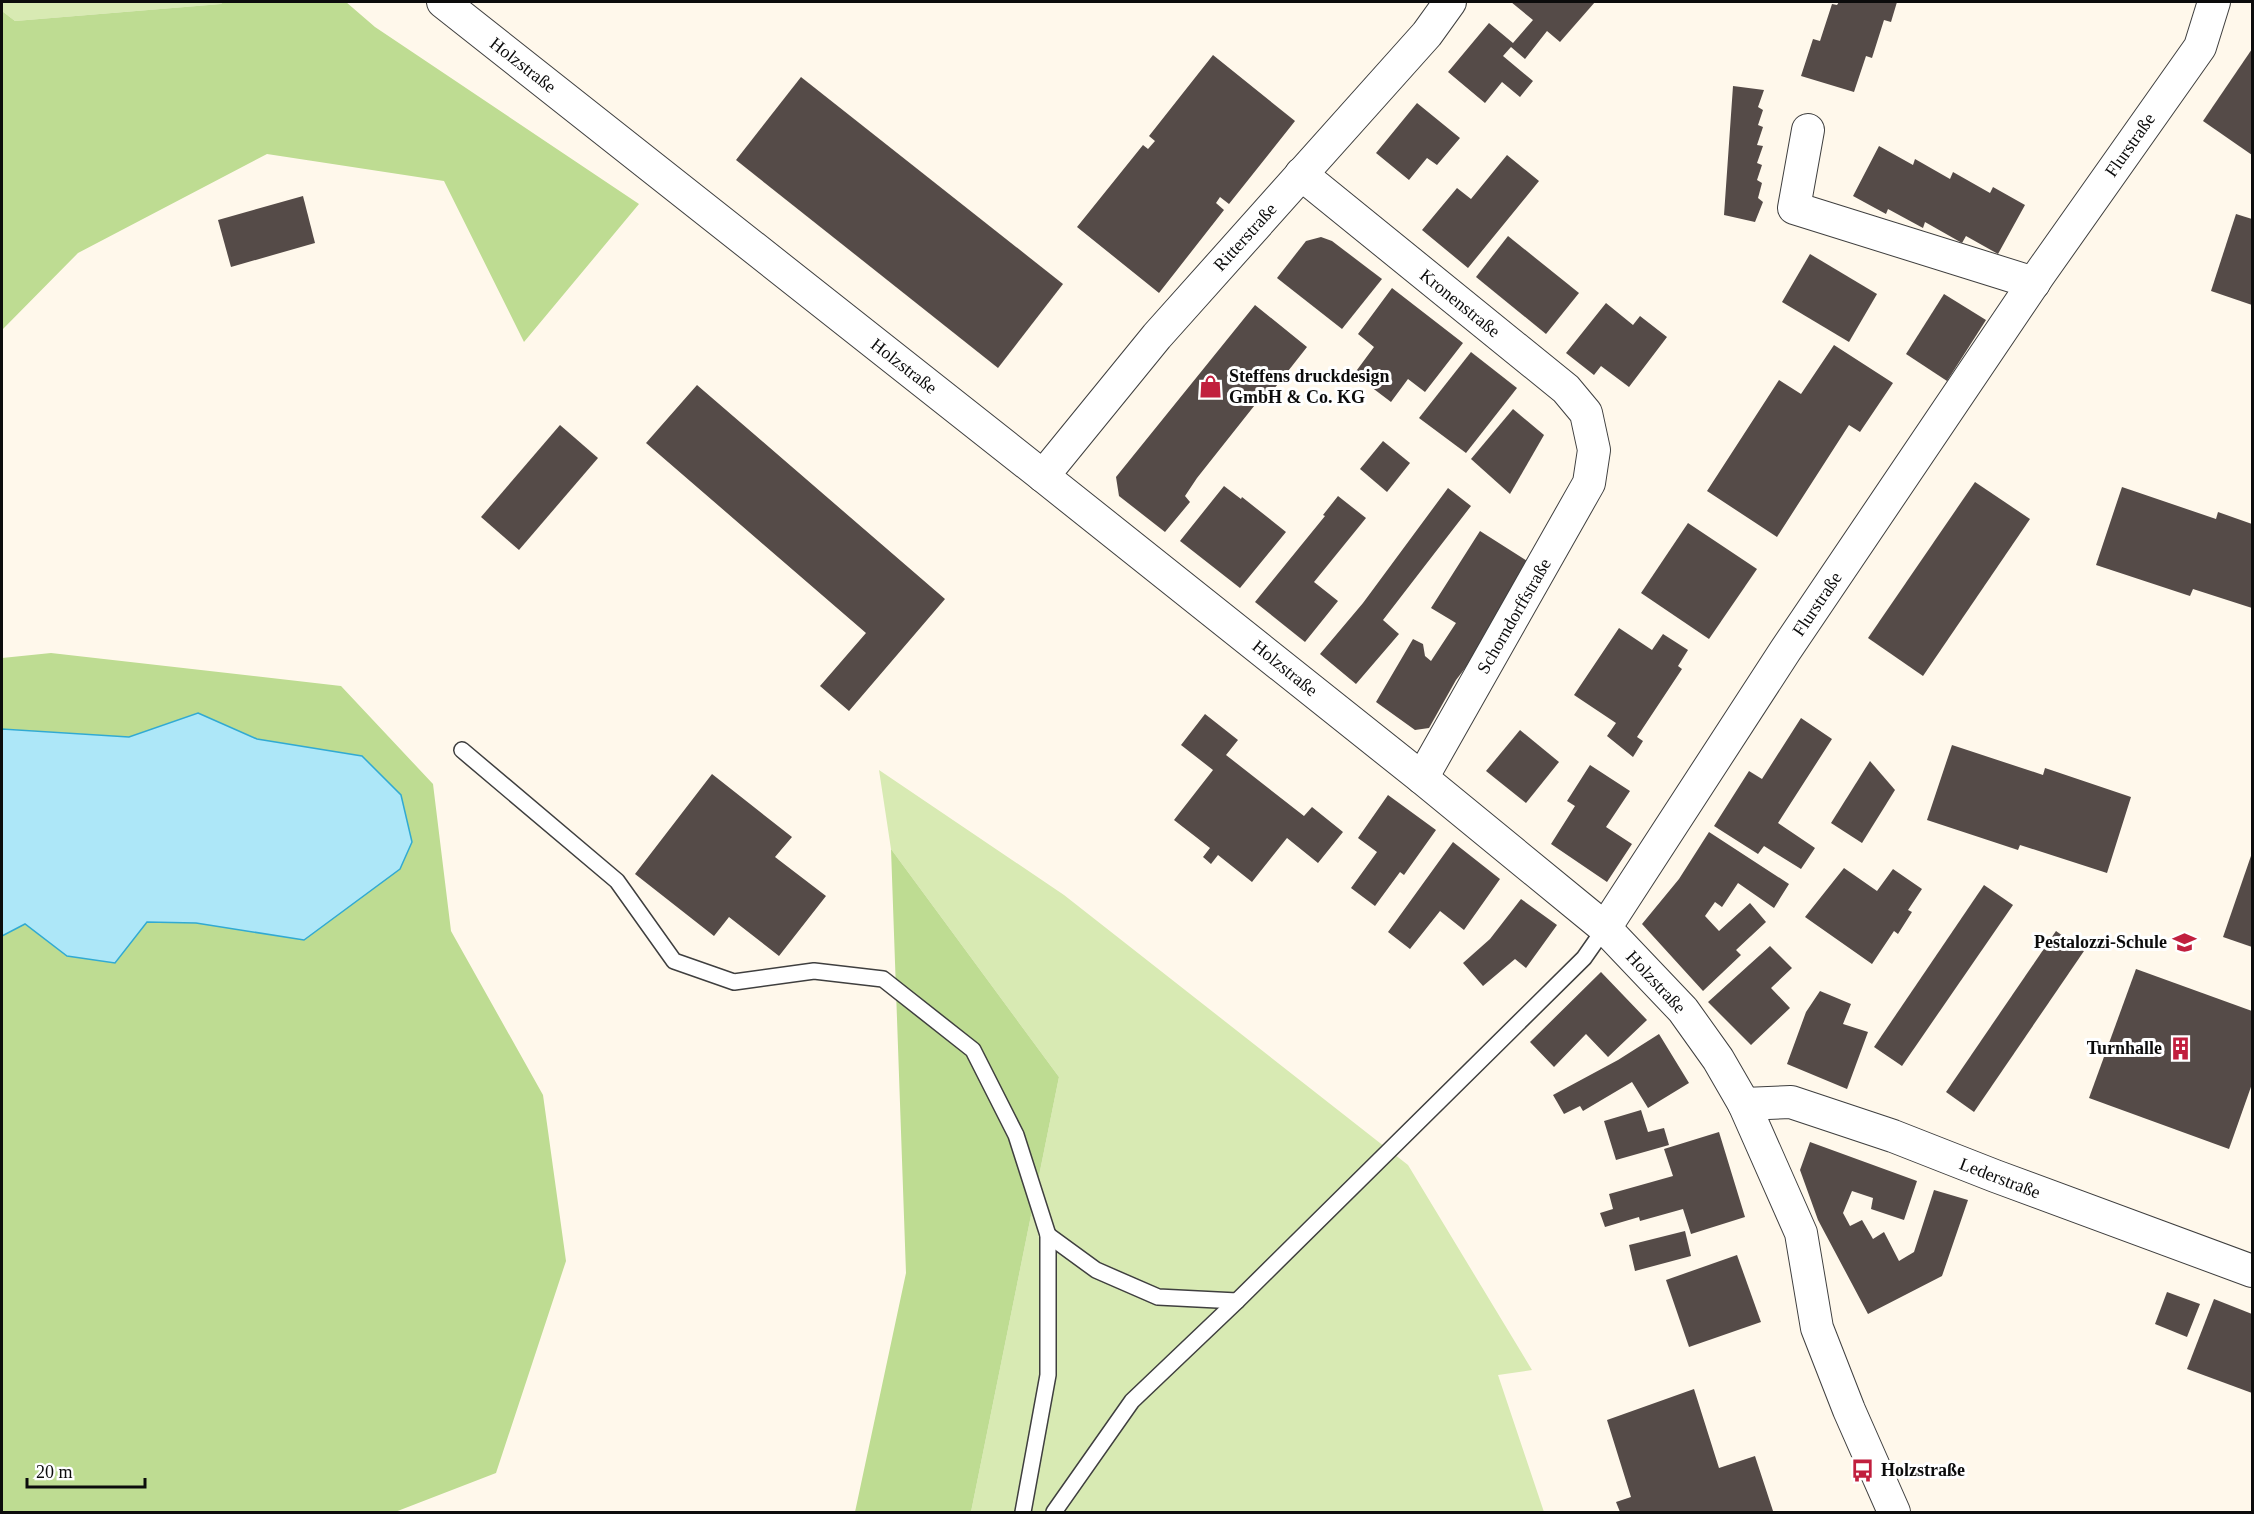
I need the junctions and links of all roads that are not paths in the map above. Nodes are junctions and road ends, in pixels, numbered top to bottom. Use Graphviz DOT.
graph roads {
  1 [pos="443,2"];
  2 [pos="1450,2"];
  3 [pos="2214,2"];
  4 [pos="1808,130"];
  5 [pos="1301,174"];
  6 [pos="2034,283"];
  7 [pos="1594,450"];
  8 [pos="1043,476"];
  9 [pos="462,750"];
  10 [pos="1422,778"];
  11 [pos="1605,928"];
  12 [pos="1744,1104"];
  13 [pos="1048,1235"];
  14 [pos="2253,1271"];
  15 [pos="1237,1301"];
  16 [pos="1023,1512"];
  17 [pos="1054,1512"];
  18 [pos="1893,1512"];
  1 -- 8 [label="street, Holzstraße"];
  2 -- 5 [label="street, Ritterstraße"];
  3 -- 6 [label="street, Flurstraße"];
  4 -- 6 [label="street"];
  5 -- 7 [label="street, Kronenstraße"];
  5 -- 8 [label="street, Ritterstraße"];
  6 -- 11 [label="street, Flurstraße"];
  7 -- 10 [label="street, Schorndorffstraße"];
  8 -- 10 [label="street, Holzstraße"];
  9 -- 13 [label="lane"];
  10 -- 11 [label="street, Holzstraße"];
  11 -- 12 [label="street, Holzstraße"];
  11 -- 15 [label="lane"];
  12 -- 14 [label="street, Lederstraße"];
  12 -- 18 [label="street, Holzstraße"];
  13 -- 15 [label="lane"];
  13 -- 16 [label="lane"];
  15 -- 17 [label="lane"];
}
